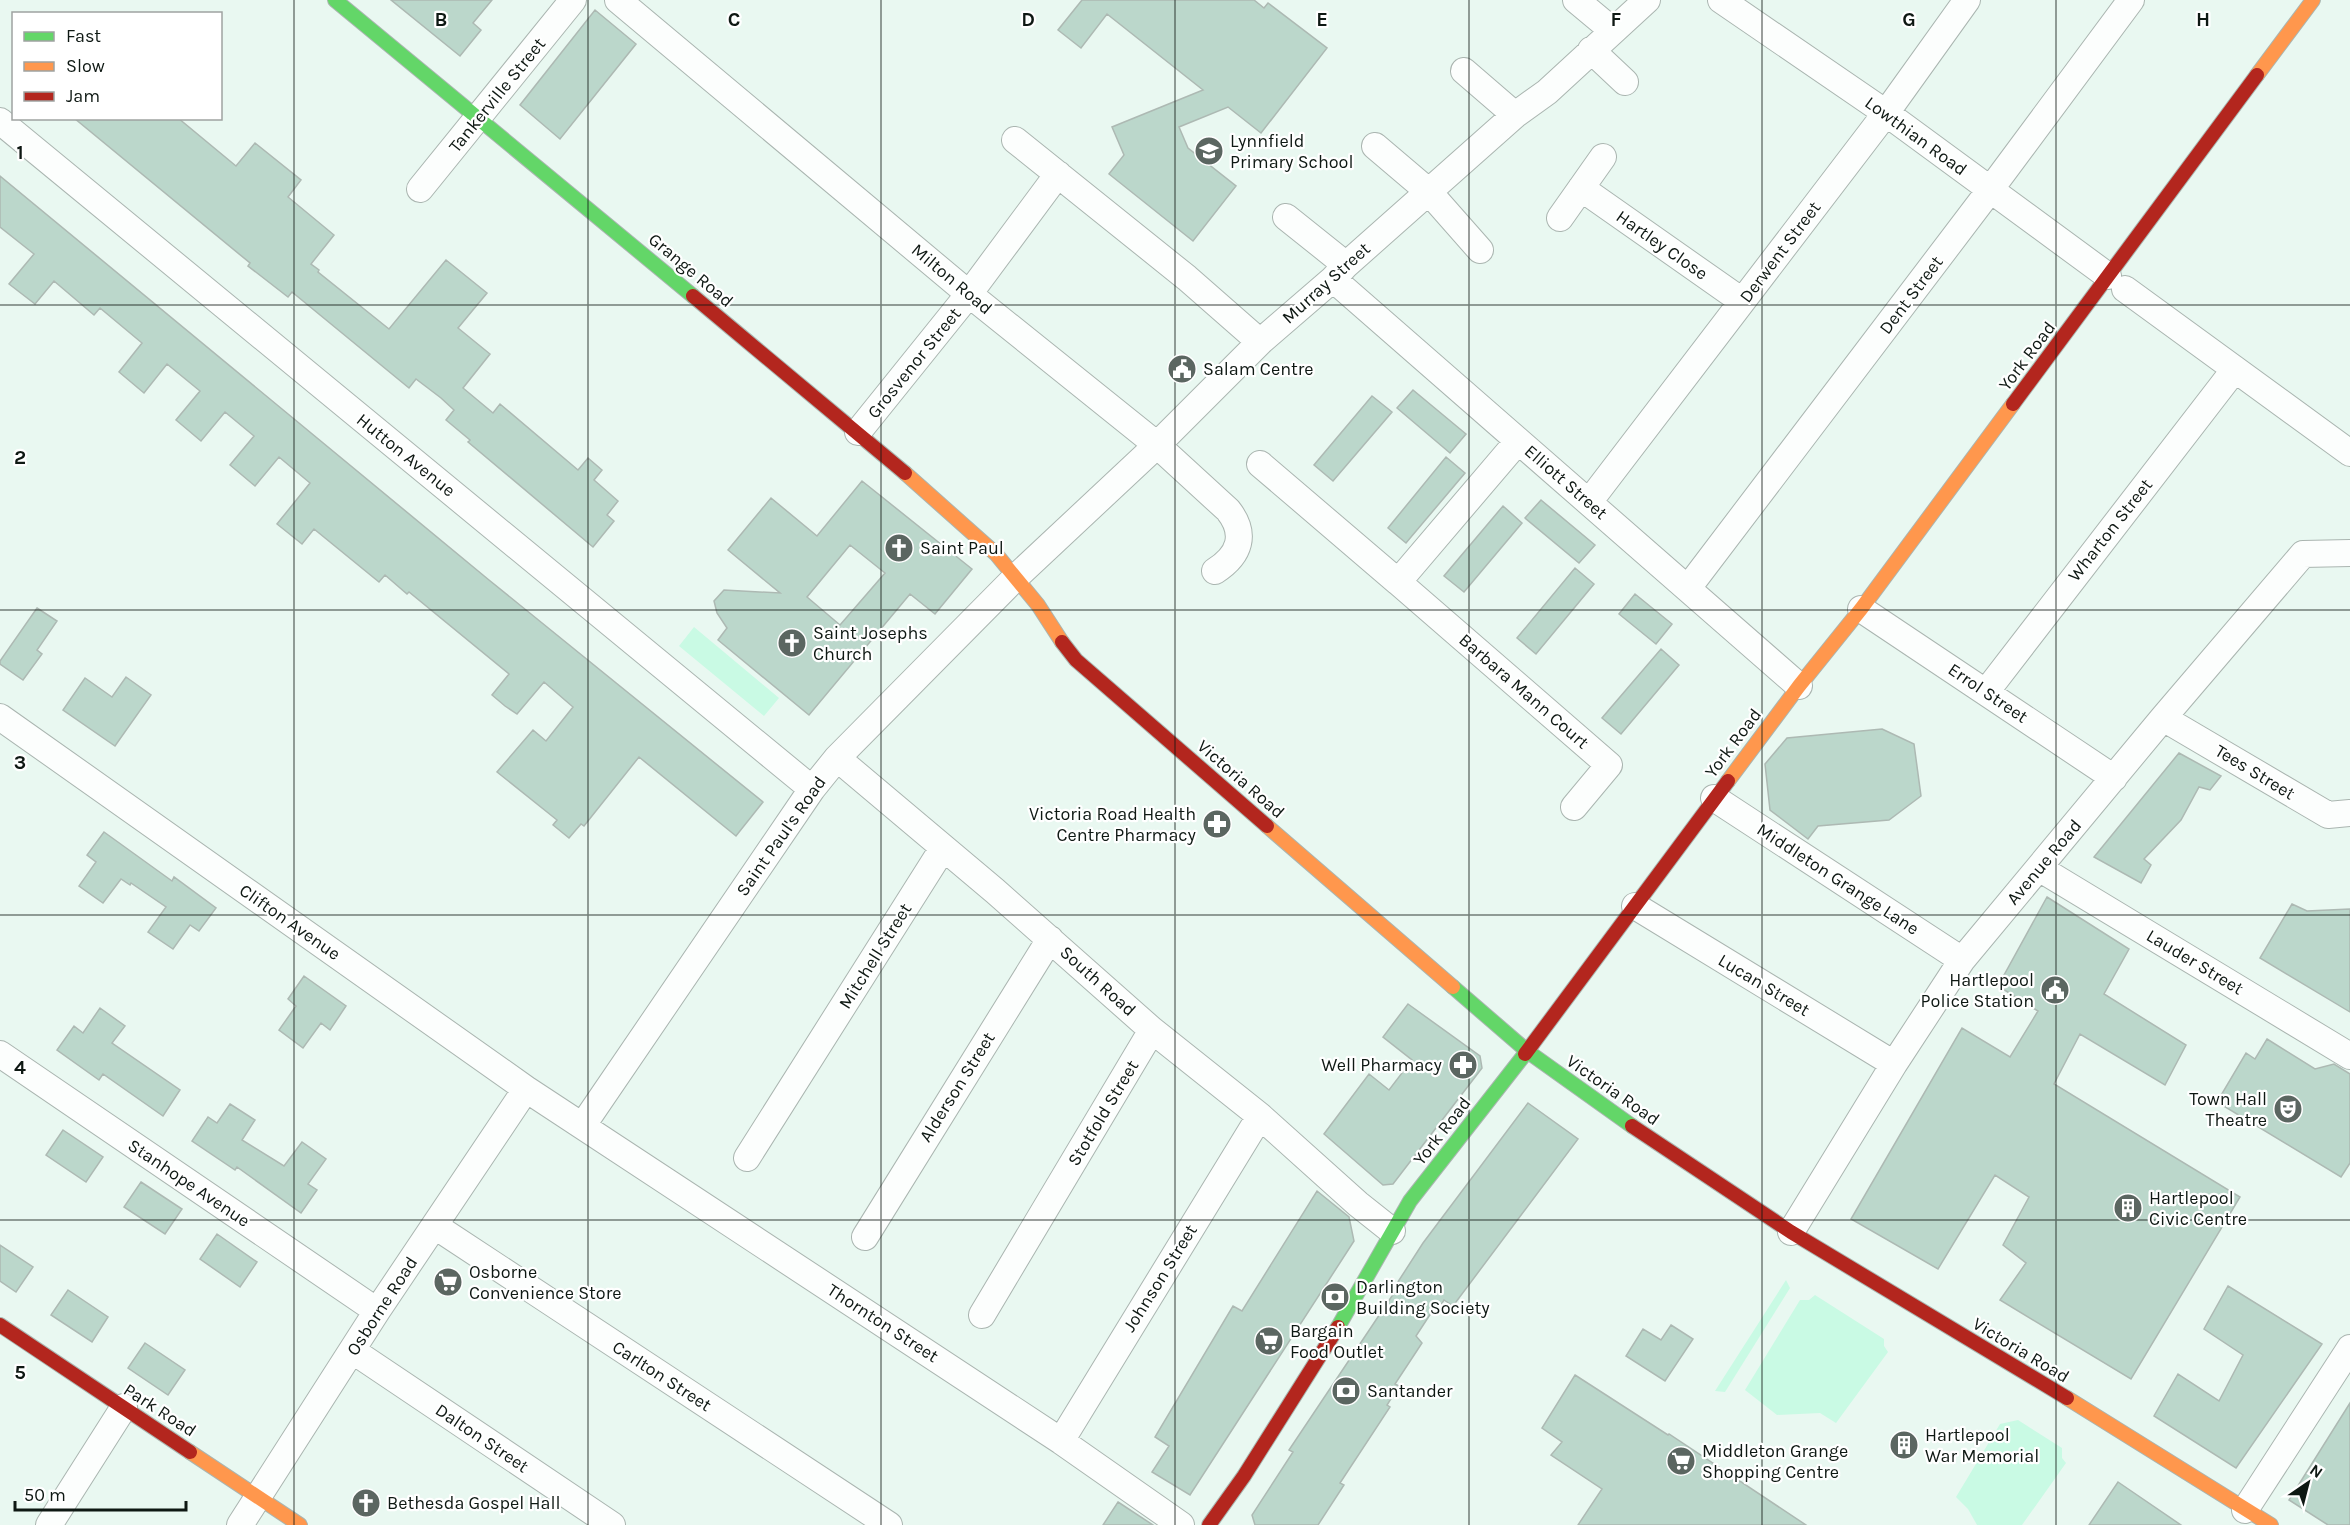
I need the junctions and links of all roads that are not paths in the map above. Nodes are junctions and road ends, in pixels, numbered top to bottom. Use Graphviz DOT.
graph roads {
  1 [pos="335,0"];
  2 [pos="573,0"];
  3 [pos="618,0"];
  4 [pos="1576,0"];
  5 [pos="1647,0"];
  6 [pos="1721,0"];
  7 [pos="1967,0"];
  8 [pos="2131,0"];
  9 [pos="2313,0"];
  10 [pos="1612,30"];
  11 [pos="1591,50"];
  12 [pos="1464,71"];
  13 [pos="1625,82"];
  14 [pos="1886,113"];
  15 [pos="1515,115"];
  16 [pos="479,118"];
  17 [pos="0,121"];
  18 [pos="1015,140"];
  19 [pos="1375,146"];
  20 [pos="1603,157"];
  21 [pos="1058,174"];
  22 [pos="1581,188"];
  23 [pos="420,189"];
  24 [pos="1990,190"];
  25 [pos="1428,191"];
  26 [pos="1286,217"];
  27 [pos="1560,218"];
  28 [pos="1480,250"];
  29 [pos="1340,272"];
  30 [pos="2117,283"];
  31 [pos="969,294"];
  32 [pos="1742,301"];
  33 [pos="1260,342"];
  34 [pos="2235,369"];
  35 [pos="858,432"];
  36 [pos="1518,441"];
  37 [pos="1157,445"];
  38 [pos="2350,453"];
  39 [pos="1260,464"];
  40 [pos="1589,502"];
  41 [pos="2350,553"];
  42 [pos="1215,571"];
  43 [pos="1016,578"];
  44 [pos="1398,582"];
  45 [pos="1688,588"];
  46 [pos="1861,609"];
  47 [pos="1798,686"];
  48 [pos="1986,692"];
  49 [pos="0,717"];
  50 [pos="2163,717"];
  51 [pos="837,758"];
  52 [pos="2115,778"];
  53 [pos="812,789"];
  54 [pos="1714,798"];
  55 [pos="1574,807"];
  56 [pos="2350,813"];
  57 [pos="943,848"];
  58 [pos="2039,868"];
  59 [pos="1635,906"];
  60 [pos="1050,939"];
  61 [pos="1962,960"];
  62 [pos="1152,1029"];
  63 [pos="1527,1051"];
  64 [pos="0,1054"];
  65 [pos="2350,1056"];
  66 [pos="1894,1064"];
  67 [pos="526,1089"];
  68 [pos="1260,1116"];
  69 [pos="583,1125"];
  70 [pos="747,1158"];
  71 [pos="435,1226"];
  72 [pos="1392,1231"];
  73 [pos="1791,1232"];
  74 [pos="865,1237"];
  75 [pos="377,1311"];
  76 [pos="982,1315"];
  77 [pos="0,1325"];
  78 [pos="2350,1348"];
  79 [pos="353,1351"];
  80 [pos="124,1407"];
  81 [pos="1060,1441"];
  82 [pos="257,1495"];
  83 [pos="2245,1510"];
  84 [pos="49,1525"];
  85 [pos="240,1525"];
  86 [pos="300,1525"];
  87 [pos="612,1525"];
  88 [pos="889,1525"];
  89 [pos="1181,1525"];
  90 [pos="1209,1525"];
  91 [pos="2271,1525"];
  1 -- 16 [label="street, Grange Road"];
  2 -- 16 [label="street, Tankerville Street"];
  3 -- 31 [label="street, Milton Road"];
  4 -- 10 [label="street"];
  5 -- 10 [label="street, Murray Street"];
  6 -- 14 [label="street, Lowthian Road"];
  7 -- 14 [label="street, Derwent Street"];
  8 -- 24 [label="street, Dent Street"];
  9 -- 30 [label="street, York Road"];
  10 -- 11 [label="street, Murray Street"];
  11 -- 13 [label="street"];
  11 -- 15 [label="street, Murray Street"];
  12 -- 15 [label="street"];
  14 -- 24 [label="street, Lowthian Road"];
  14 -- 32 [label="street, Derwent Street"];
  15 -- 25 [label="street, Murray Street"];
  16 -- 23 [label="street, Tankerville Street"];
  16 -- 35 [label="street, Grange Road"];
  17 -- 53 [label="street, Hutton Avenue"];
  18 -- 21 [label="street"];
  19 -- 25 [label="street"];
  20 -- 22 [label="street"];
  21 -- 31 [label="street, Grosvenor Street"];
  21 -- 33 [label="street"];
  22 -- 27 [label="street"];
  22 -- 32 [label="street, Hartley Close"];
  24 -- 30 [label="street, Lowthian Road"];
  24 -- 45 [label="street, Dent Street"];
  25 -- 28 [label="street"];
  25 -- 29 [label="street, Murray Street"];
  26 -- 29 [label="street, Elliott Street"];
  29 -- 33 [label="street, Murray Street"];
  29 -- 36 [label="street, Elliott Street"];
  30 -- 34 [label="street, Lowthian Road"];
  30 -- 46 [label="street, York Road"];
  31 -- 35 [label="street, Grosvenor Street"];
  31 -- 37 [label="street, Milton Road"];
  32 -- 40 [label="street, Derwent Street"];
  33 -- 37 [label="street, Murray Street"];
  34 -- 38 [label="street, Lowthian Road"];
  34 -- 48 [label="street, Wharton Street"];
  35 -- 43 [label="street, Grange Road"];
  36 -- 40 [label="street, Elliott Street"];
  36 -- 44 [label="street"];
  37 -- 42 [label="street, Milton Road"];
  37 -- 43 [label="street, Murray Street"];
  39 -- 44 [label="street, Barbara Mann Court"];
  40 -- 45 [label="street, Elliott Street"];
  41 -- 50 [label="street, Avenue Road"];
  43 -- 51 [label="street, Saint Paul's Road"];
  43 -- 63 [label="street, Victoria Road"];
  44 -- 55 [label="street, Barbara Mann Court"];
  45 -- 47 [label="street, Elliott Street"];
  46 -- 47 [label="street, York Road"];
  46 -- 48 [label="street, Errol Street"];
  47 -- 54 [label="street, York Road"];
  48 -- 52 [label="street, Errol Street"];
  49 -- 67 [label="street, Clifton Avenue"];
  50 -- 52 [label="street, Avenue Road"];
  50 -- 56 [label="street, Tees Street"];
  51 -- 53 [label="street, Saint Paul's Road"];
  51 -- 57 [label="street, South Road"];
  52 -- 58 [label="street, Avenue Road"];
  53 -- 69 [label="street, Saint Paul's Road"];
  54 -- 59 [label="street, York Road"];
  54 -- 61 [label="street, Middleton Grange Lane"];
  57 -- 60 [label="street, South Road"];
  57 -- 70 [label="street, Mitchell Street"];
  58 -- 61 [label="street, Avenue Road"];
  58 -- 65 [label="street, Lauder Street"];
  59 -- 63 [label="street, York Road"];
  59 -- 66 [label="street, Lucan Street"];
  60 -- 62 [label="street, South Road"];
  60 -- 74 [label="street, Alderson Street"];
  61 -- 66 [label="street, Avenue Road"];
  62 -- 68 [label="street, South Road"];
  62 -- 76 [label="street, Stotfold Street"];
  63 -- 72 [label="street, York Road"];
  63 -- 73 [label="street, Victoria Road"];
  64 -- 75 [label="street, Stanhope Avenue"];
  66 -- 73 [label="street, Avenue Road"];
  67 -- 69 [label="street, Clifton Avenue"];
  67 -- 71 [label="street, Osborne Road"];
  68 -- 72 [label="street, South Road"];
  68 -- 81 [label="street, Johnson Street"];
  69 -- 81 [label="street, Thornton Street"];
  71 -- 75 [label="street, Osborne Road"];
  71 -- 88 [label="street, Carlton Street"];
  72 -- 90 [label="street, York Road"];
  73 -- 83 [label="street, Victoria Road"];
  75 -- 79 [label="street, Osborne Road"];
  77 -- 80 [label="street, Park Road"];
  78 -- 83 [label="street"];
  79 -- 82 [label="street, Osborne Road"];
  79 -- 87 [label="street, Dalton Street"];
  80 -- 82 [label="street, Park Road"];
  80 -- 84 [label="street"];
  81 -- 89 [label="street, Thornton Street"];
  82 -- 85 [label="street, Osborne Road"];
  82 -- 86 [label="street, Park Road"];
  83 -- 91 [label="street, Victoria Road"];
}
